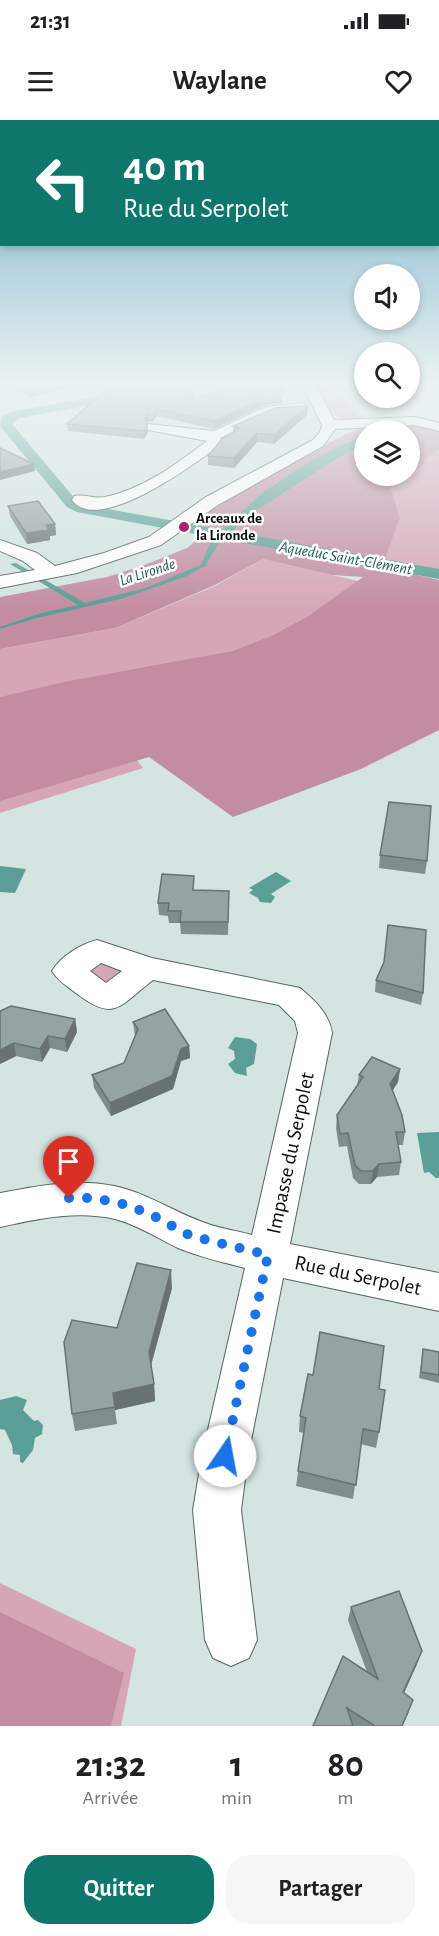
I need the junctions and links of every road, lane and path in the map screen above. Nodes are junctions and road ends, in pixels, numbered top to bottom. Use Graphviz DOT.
graph roads {
  1 [pos="189,460"];
  2 [pos="287,460"];
  3 [pos="80,500"];
  4 [pos="0,545"];
  5 [pos="52,573"];
  6 [pos="0,582"];
  7 [pos="147,968"];
  8 [pos="0,1210"];
  9 [pos="268,1255"];
  10 [pos="439,1292"];
  11 [pos="231,1640"];
  1 -- 3 [label="street"];
  2 -- 5 [label="street"];
  4 -- 5 [label="street"];
  5 -- 6 [label="street"];
  7 -- 9 [label="street, Impasse du Serpolet"];
  8 -- 9 [label="street, Rue du Serpolet"];
  9 -- 10 [label="street, Rue du Serpolet"];
  9 -- 11 [label="street, Impasse du Serpolet"];
}
